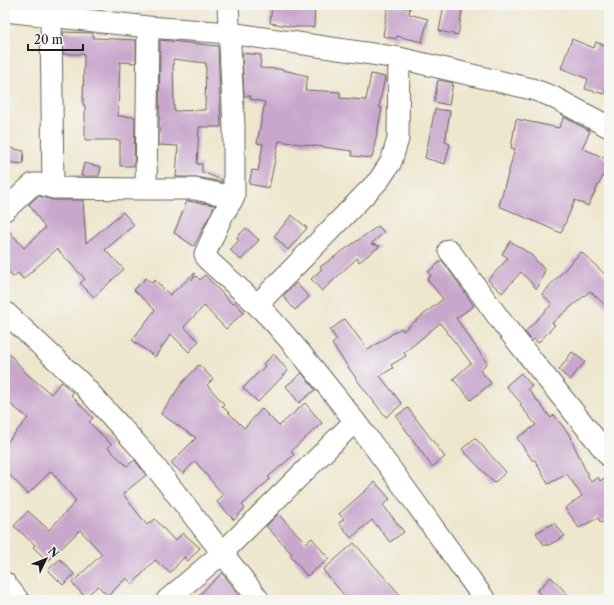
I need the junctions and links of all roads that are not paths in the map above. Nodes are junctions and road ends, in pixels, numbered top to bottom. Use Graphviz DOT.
graph roads {
  1 [pos="228,5"];
  2 [pos="5,11"];
  3 [pos="51,16"];
  4 [pos="148,27"];
  5 [pos="230,32"];
  6 [pos="398,58"];
  7 [pos="609,127"];
  8 [pos="53,188"];
  9 [pos="146,189"];
  10 [pos="234,197"];
  11 [pos="5,210"];
  12 [pos="449,250"];
  13 [pos="258,304"];
  14 [pos="5,312"];
  15 [pos="355,421"];
  16 [pos="609,456"];
  17 [pos="221,554"];
  18 [pos="5,583"];
  19 [pos="18,600"];
  20 [pos="167,600"];
  21 [pos="259,600"];
  22 [pos="485,600"];
  1 -- 5 [label="street"];
  2 -- 3 [label="street"];
  3 -- 4 [label="street"];
  3 -- 8 [label="street"];
  4 -- 5 [label="street"];
  4 -- 9 [label="street"];
  5 -- 6 [label="street"];
  5 -- 10 [label="street"];
  6 -- 7 [label="street"];
  6 -- 13 [label="street"];
  8 -- 9 [label="street"];
  8 -- 11 [label="street"];
  9 -- 10 [label="street"];
  10 -- 13 [label="street"];
  12 -- 16 [label="street"];
  13 -- 15 [label="street"];
  14 -- 17 [label="street"];
  15 -- 17 [label="street"];
  15 -- 22 [label="street"];
  17 -- 20 [label="street"];
  17 -- 21 [label="street"];
  18 -- 19 [label="street"];
}
